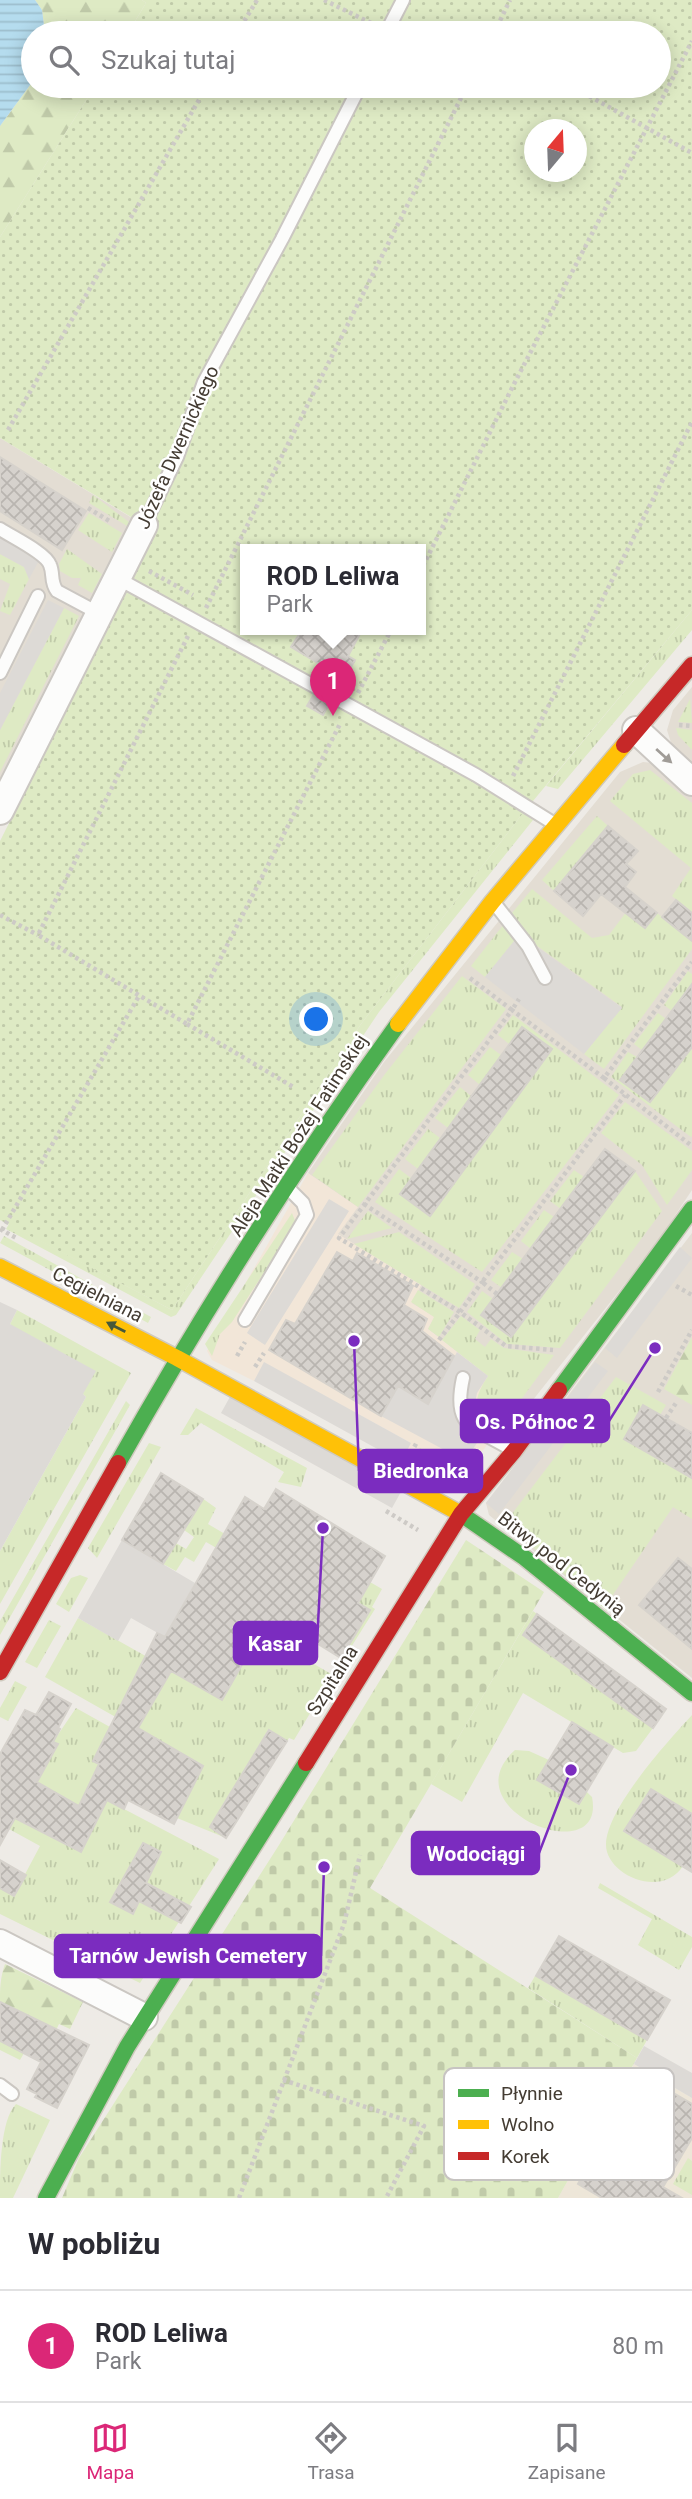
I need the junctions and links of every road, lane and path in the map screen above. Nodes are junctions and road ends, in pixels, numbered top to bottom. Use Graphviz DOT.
graph roads {
  1 [pos="257,0"];
  2 [pos="324,0"];
  3 [pos="403,0"];
  4 [pos="510,0"];
  5 [pos="244,21"];
  6 [pos="365,21"];
  7 [pos="392,21"];
  8 [pos="500,21"];
  9 [pos="692,41"];
  10 [pos="671,83"];
  11 [pos="200,98"];
  12 [pos="354,98"];
  13 [pos="461,98"];
  14 [pos="593,98"];
  15 [pos="663,98"];
  16 [pos="648,128"];
  17 [pos="692,153"];
  18 [pos="692,422"];
  19 [pos="8,430"];
  20 [pos="88,508"];
  21 [pos="111,522"];
  22 [pos="144,525"];
  23 [pos="0,529"];
  24 [pos="426,562"];
  25 [pos="122,568"];
  26 [pos="38,597"];
  27 [pos="208,604"];
  28 [pos="218,609"];
  29 [pos="100,614"];
  30 [pos="195,623"];
  31 [pos="388,635"];
  32 [pos="692,665"];
  33 [pos="0,673"];
  34 [pos="349,707"];
  35 [pos="636,730"];
  36 [pos="513,776"];
  37 [pos="692,782"];
  38 [pos="0,811"];
  39 [pos="556,825"];
  40 [pos="492,902"];
  41 [pos="0,915"];
  42 [pos="38,935"];
  43 [pos="692,961"];
  44 [pos="461,971"];
  45 [pos="545,978"];
  46 [pos="139,996"];
  47 [pos="519,999"];
  48 [pos="512,1010"];
  49 [pos="187,1024"];
  50 [pos="604,1078"];
  51 [pos="295,1088"];
  52 [pos="625,1096"];
  53 [pos="692,1146"];
  54 [pos="288,1187"];
  55 [pos="364,1204"];
  56 [pos="692,1209"];
  57 [pos="2,1230"];
  58 [pos="0,1266"];
  59 [pos="482,1282"];
  60 [pos="676,1286"];
  61 [pos="497,1294"];
  62 [pos="692,1295"];
  63 [pos="460,1312"];
  64 [pos="245,1320"];
  65 [pos="692,1330"];
  66 [pos="439,1340"];
  67 [pos="561,1351"];
  68 [pos="177,1358"];
  69 [pos="463,1378"];
  70 [pos="658,1392"];
  71 [pos="676,1403"];
  72 [pos="666,1418"];
  73 [pos="514,1451"];
  74 [pos="461,1514"];
  75 [pos="0,1672"];
  76 [pos="692,1693"];
  77 [pos="360,1855"];
  78 [pos="0,1943"];
  79 [pos="144,2017"];
  80 [pos="283,2080"];
  81 [pos="0,2085"];
  82 [pos="12,2094"];
  83 [pos="46,2198"];
  84 [pos="239,2198"];
  85 [pos="386,2198"];
  1 -- 5 [label="path"];
  2 -- 6 [label="path"];
  3 -- 7 [label="lane"];
  4 -- 8 [label="path"];
  9 -- 10 [label="path"];
  11 -- 19 [label="path"];
  12 -- 22 [label="lane, Józefa Dwernickiego"];
  13 -- 27 [label="path"];
  14 -- 16 [label="path"];
  15 -- 16 [label="path"];
  16 -- 17 [label="path"];
  16 -- 24 [label="path"];
  18 -- 36 [label="path"];
  20 -- 21 [label="path"];
  22 -- 25 [label="street, Józefa Dwernickiego"];
  23 -- 29 [label="lane"];
  25 -- 27 [label="path"];
  25 -- 29 [label="street, Józefa Dwernickiego"];
  25 -- 30 [label="lane"];
  26 -- 33 [label="lane"];
  27 -- 28 [label="path"];
  27 -- 30 [label="path"];
  29 -- 38 [label="street, Józefa Dwernickiego"];
  30 -- 34 [label="lane"];
  30 -- 42 [label="path"];
  31 -- 34 [label="path"];
  32 -- 35 [label="street, Aleja Matki Bożej Fatimskiej"];
  34 -- 39 [label="lane"];
  34 -- 49 [label="path"];
  35 -- 37 [label="street, one-way"];
  35 -- 39 [label="street, Aleja Matki Bożej Fatimskiej"];
  39 -- 40 [label="street, Aleja Matki Bożej Fatimskiej"];
  40 -- 45 [label="lane"];
  40 -- 54 [label="street, Aleja Matki Bożej Fatimskiej"];
  41 -- 42 [label="path"];
  42 -- 46 [label="path"];
  43 -- 50 [label="path"];
  44 -- 48 [label="path"];
  46 -- 49 [label="path"];
  46 -- 57 [label="path"];
  47 -- 48 [label="path"];
  48 -- 50 [label="path"];
  48 -- 55 [label="path"];
  49 -- 51 [label="path"];
  50 -- 52 [label="path"];
  52 -- 53 [label="path"];
  52 -- 59 [label="path"];
  54 -- 64 [label="lane"];
  54 -- 68 [label="street, Aleja Matki Bożej Fatimskiej"];
  55 -- 59 [label="path"];
  55 -- 63 [label="path"];
  56 -- 73 [label="street, Szpitalna"];
  68 -- 58 [label="street, Cegielniana, one-way"];
  59 -- 61 [label="path"];
  59 -- 63 [label="path"];
  60 -- 62 [label="path"];
  63 -- 66 [label="path"];
  63 -- 67 [label="path"];
  65 -- 70 [label="path"];
  68 -- 74 [label="street, Bitwy pod Cedynią"];
  68 -- 75 [label="street, Aleja Matki Bożej Fatimskiej"];
  69 -- 73 [label="lane"];
  71 -- 72 [label="path"];
  73 -- 74 [label="street, Szpitalna"];
  74 -- 76 [label="street, Bitwy pod Cedynią"];
  74 -- 79 [label="street, Szpitalna"];
  77 -- 80 [label="path"];
  78 -- 79 [label="street"];
  79 -- 83 [label="street, Szpitalna"];
  80 -- 84 [label="path"];
  80 -- 85 [label="path"];
  81 -- 82 [label="lane"];
}
